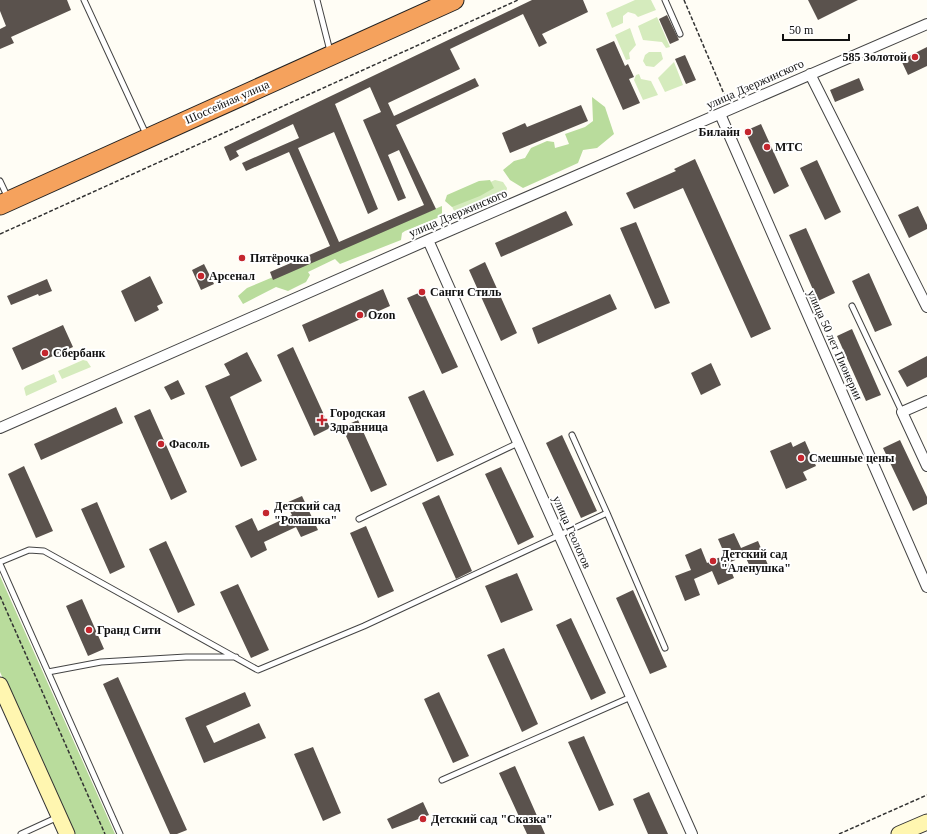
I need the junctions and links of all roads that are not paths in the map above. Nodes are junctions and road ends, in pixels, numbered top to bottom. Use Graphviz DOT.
graph roads {
  1 [pos="84,0"];
  2 [pos="317,0"];
  3 [pos="454,0"];
  4 [pos="665,0"];
  5 [pos="927,24"];
  6 [pos="680,34"];
  7 [pos="332,55"];
  8 [pos="810,74"];
  9 [pos="720,114"];
  10 [pos="148,137"];
  11 [pos="0,181"];
  12 [pos="5,203"];
  13 [pos="428,240"];
  14 [pos="852,306"];
  15 [pos="927,307"];
  16 [pos="927,401"];
  17 [pos="902,412"];
  18 [pos="0,428"];
  19 [pos="572,435"];
  20 [pos="518,443"];
  21 [pos="927,466"];
  22 [pos="607,513"];
  23 [pos="359,519"];
  24 [pos="559,535"];
  25 [pos="0,563"];
  26 [pos="927,587"];
  27 [pos="665,648"];
  28 [pos="237,657"];
  29 [pos="48,672"];
  30 [pos="0,685"];
  31 [pos="631,697"];
  32 [pos="442,780"];
  33 [pos="59,816"];
  34 [pos="927,822"];
  35 [pos="21,834"];
  36 [pos="67,834"];
  37 [pos="120,834"];
  38 [pos="692,834"];
  39 [pos="899,834"];
  1 -- 10 [label="lane"];
  2 -- 7 [label="lane"];
  3 -- 7 [label="highway, Шоссейная улица"];
  4 -- 6 [label="lane"];
  5 -- 8 [label="street, улица Дзержинского"];
  7 -- 10 [label="highway, Шоссейная улица"];
  8 -- 9 [label="street, улица Дзержинского"];
  8 -- 15 [label="street"];
  9 -- 13 [label="street, улица Дзержинского"];
  9 -- 26 [label="street, улица 50 лет Пионерии"];
  10 -- 12 [label="highway, Шоссейная улица"];
  11 -- 12 [label="lane"];
  13 -- 18 [label="street, улица Дзержинского"];
  13 -- 20 [label="street, улица Геологов"];
  14 -- 17 [label="lane"];
  16 -- 17 [label="street"];
  17 -- 21 [label="street"];
  19 -- 22 [label="lane"];
  20 -- 23 [label="lane"];
  20 -- 24 [label="street, улица Геологов"];
  22 -- 24 [label="lane"];
  22 -- 27 [label="lane"];
  24 -- 28 [label="lane"];
  24 -- 31 [label="street, улица Геологов"];
  25 -- 28 [label="lane"];
  25 -- 29 [label="lane"];
  28 -- 29 [label="lane"];
  29 -- 37 [label="lane"];
  30 -- 33 [label="street"];
  31 -- 32 [label="lane"];
  31 -- 38 [label="street, улица Геологов"];
  33 -- 35 [label="lane"];
  33 -- 36 [label="street"];
  34 -- 39 [label="street"];
}
